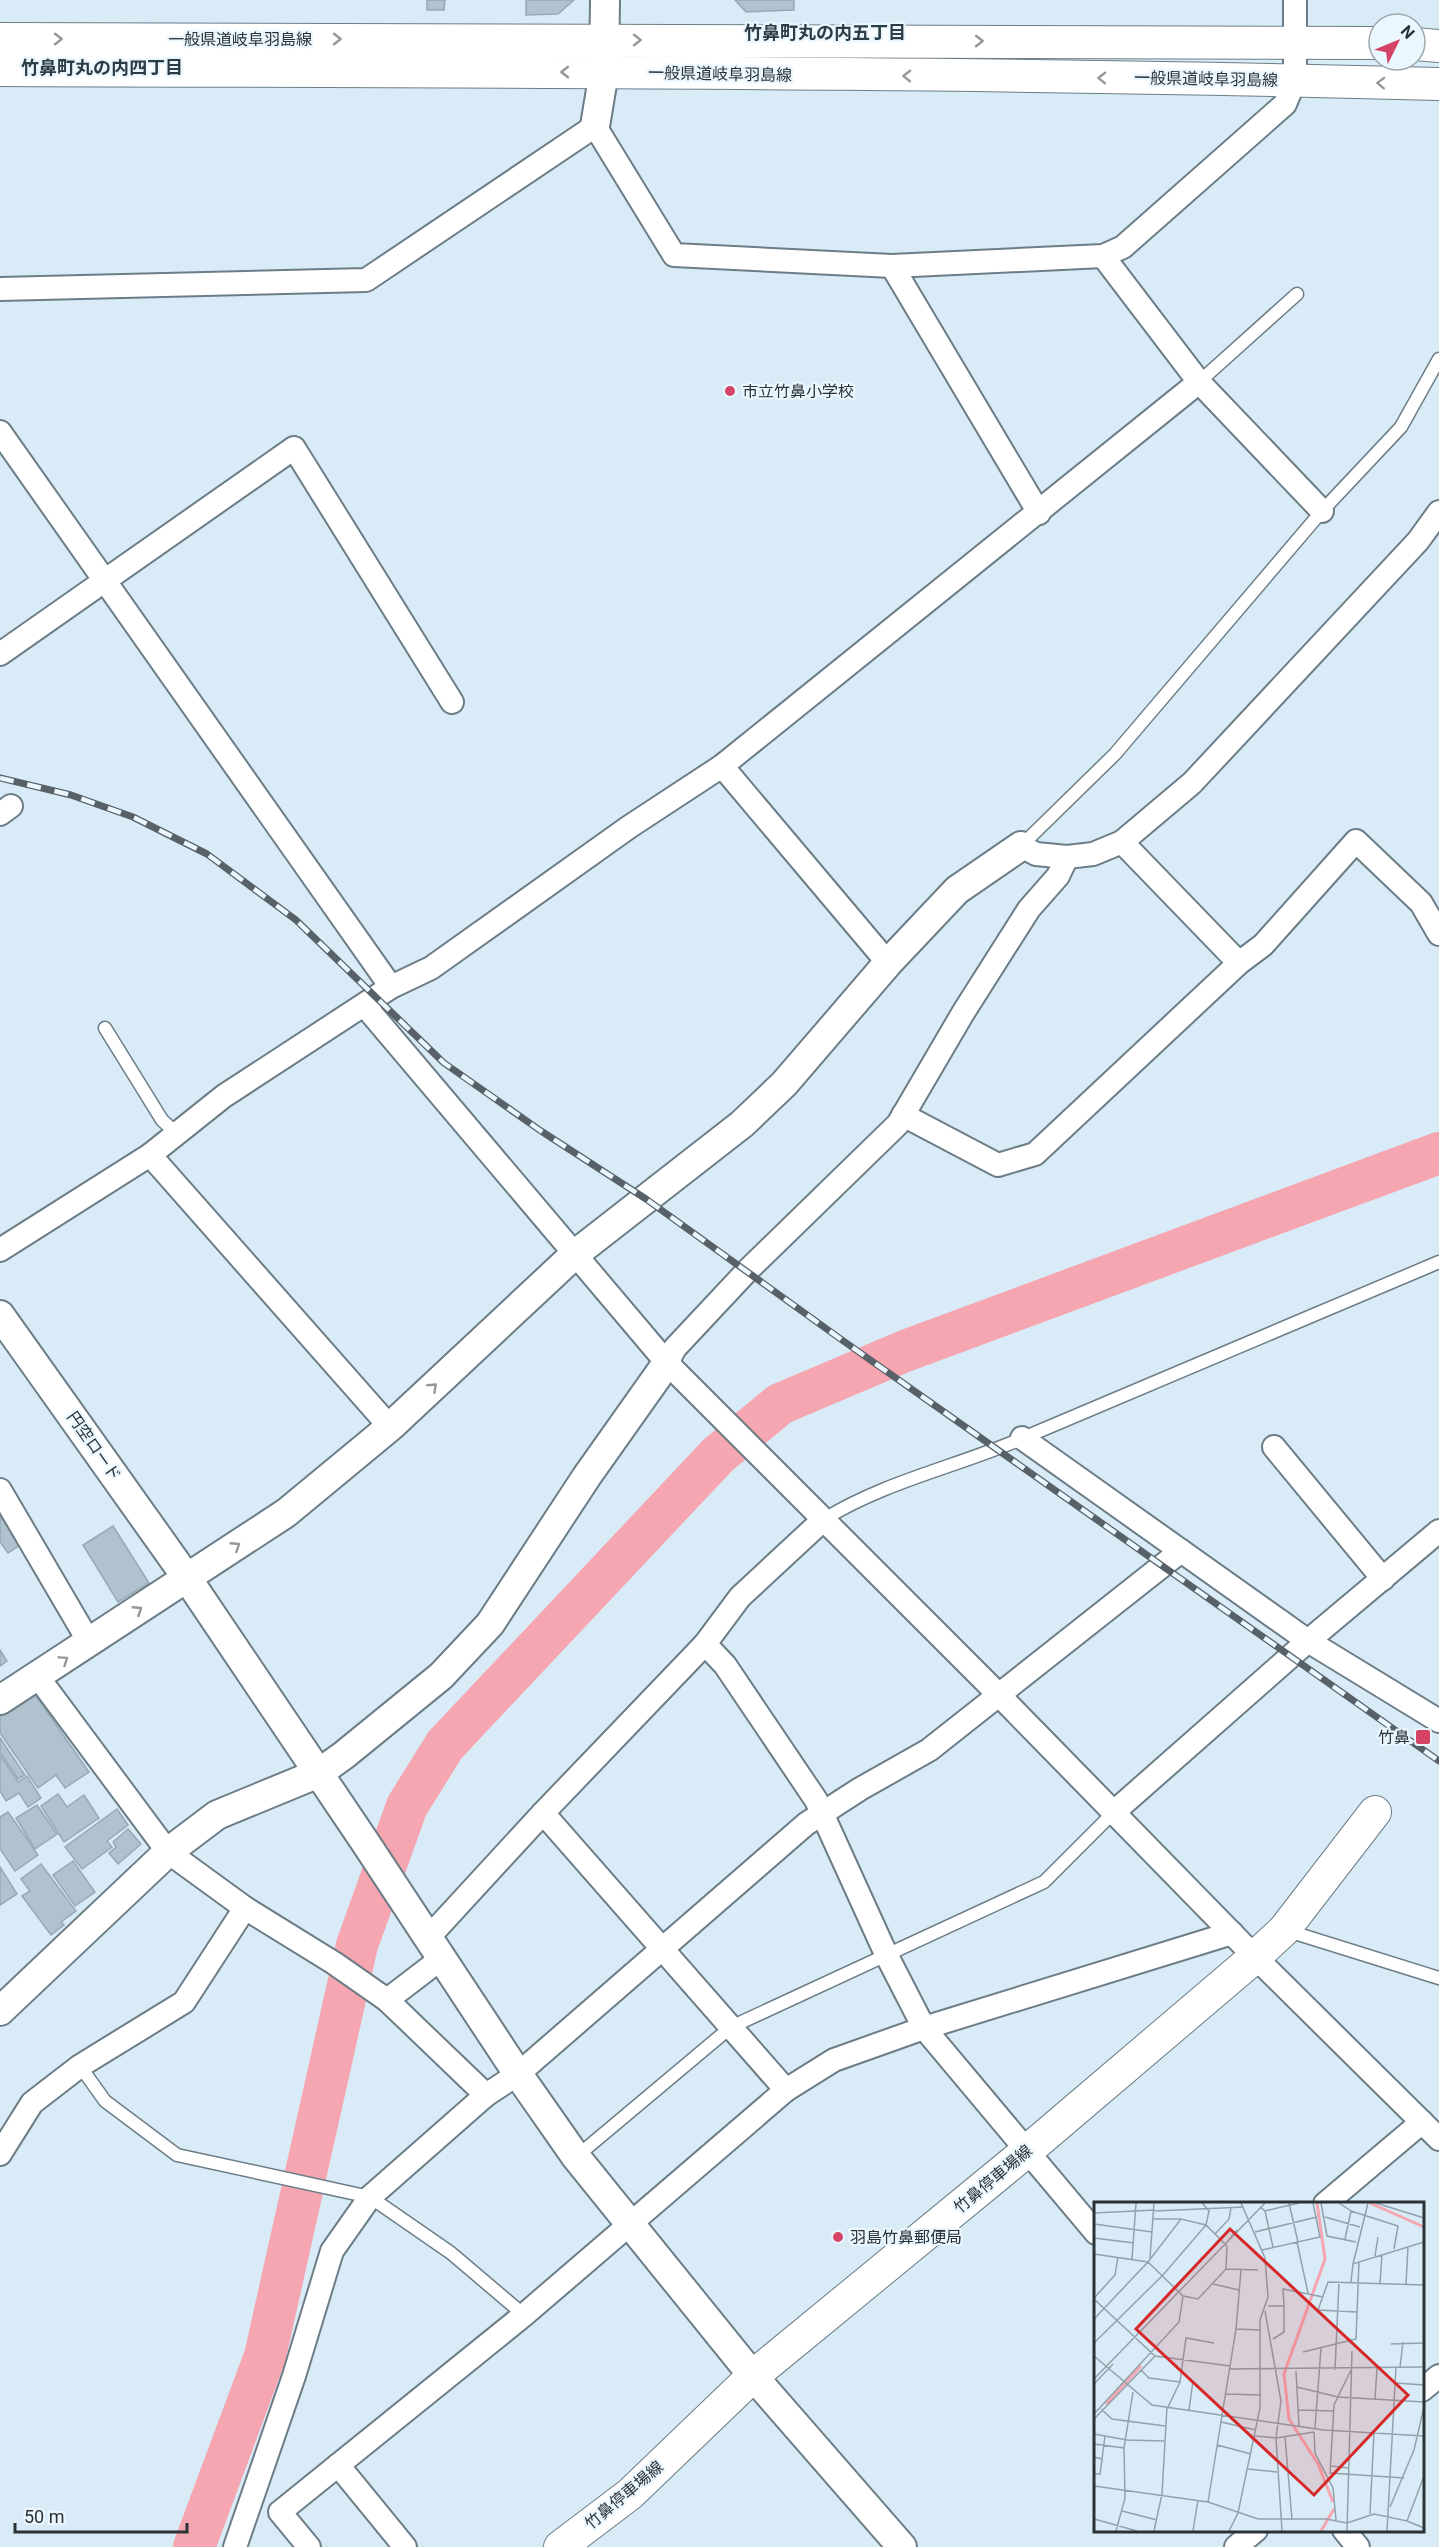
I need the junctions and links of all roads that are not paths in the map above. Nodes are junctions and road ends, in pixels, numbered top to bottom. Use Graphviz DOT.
graph roads {
  1 [pos="605,0"];
  2 [pos="1295,0"];
  3 [pos="0,39"];
  4 [pos="604,40"];
  5 [pos="1295,43"];
  6 [pos="1367,43"];
  7 [pos="0,70"];
  8 [pos="604,72"];
  9 [pos="1295,80"];
  10 [pos="1439,84"];
  11 [pos="595,126"];
  12 [pos="1103,256"];
  13 [pos="892,267"];
  14 [pos="0,289"];
  15 [pos="1297,294"];
  16 [pos="1439,359"];
  17 [pos="1199,382"];
  18 [pos="0,432"];
  19 [pos="1322,511"];
  20 [pos="1439,512"];
  21 [pos="1039,513"];
  22 [pos="105,580"];
  23 [pos="0,654"];
  24 [pos="452,702"];
  25 [pos="722,766"];
  26 [pos="1122,842"];
  27 [pos="1021,846"];
  28 [pos="1067,857"];
  29 [pos="1439,934"];
  30 [pos="888,963"];
  31 [pos="1239,963"];
  32 [pos="391,987"];
  33 [pos="365,1006"];
  34 [pos="105,1028"];
  35 [pos="903,1115"];
  36 [pos="178,1135"];
  37 [pos="150,1155"];
  38 [pos="0,1250"];
  39 [pos="574,1255"];
  40 [pos="1439,1262"];
  41 [pos="0,1315"];
  42 [pos="667,1363"];
  43 [pos="390,1427"];
  44 [pos="1022,1438"];
  45 [pos="1274,1447"];
  46 [pos="0,1490"];
  47 [pos="823,1520"];
  48 [pos="1439,1531"];
  49 [pos="1181,1551"];
  50 [pos="187,1578"];
  51 [pos="1383,1579"];
  52 [pos="1308,1641"];
  53 [pos="89,1642"];
  54 [pos="705,1644"];
  55 [pos="38,1677"];
  56 [pos="999,1695"];
  57 [pos="0,1700"];
  58 [pos="1439,1721"];
  59 [pos="319,1773"];
  60 [pos="1114,1812"];
  61 [pos="1375,1812"];
  62 [pos="543,1813"];
  63 [pos="820,1813"];
  64 [pos="168,1852"];
  65 [pos="245,1908"];
  66 [pos="1284,1930"];
  67 [pos="1232,1933"];
  68 [pos="435,1948"];
  69 [pos="662,1949"];
  70 [pos="886,1954"];
  71 [pos="1255,1957"];
  72 [pos="1439,1978"];
  73 [pos="387,2000"];
  74 [pos="0,2011"];
  75 [pos="731,2027"];
  76 [pos="924,2028"];
  77 [pos="80,2066"];
  78 [pos="518,2074"];
  79 [pos="786,2090"];
  80 [pos="486,2095"];
  81 [pos="1422,2122"];
  82 [pos="1439,2139"];
  83 [pos="1027,2151"];
  84 [pos="0,2154"];
  85 [pos="576,2157"];
  86 [pos="370,2197"];
  87 [pos="1327,2202"];
  88 [pos="629,2225"];
  89 [pos="1094,2232"];
  90 [pos="524,2315"];
  91 [pos="753,2376"];
  92 [pos="1439,2376"];
  93 [pos="1424,2388"];
  94 [pos="338,2465"];
  95 [pos="280,2512"];
  96 [pos="1254,2532"];
  97 [pos="1346,2532"];
  98 [pos="238,2539"];
  99 [pos="309,2547"];
  100 [pos="405,2547"];
  101 [pos="560,2547"];
  102 [pos="902,2547"];
  103 [pos="1236,2547"];
  104 [pos="1358,2547"];
  1 -- 4 [label="street"];
  2 -- 5 [label="street"];
  3 -- 4 [label="main road, 一般県道岐阜羽島線, one-way"];
  4 -- 5 [label="main road, 一般県道岐阜羽島線, one-way"];
  4 -- 8 [label="street"];
  5 -- 6 [label="main road, 一般県道岐阜羽島線"];
  5 -- 9 [label="street"];
  8 -- 7 [label="main road, 一般県道岐阜羽島線, one-way"];
  9 -- 8 [label="main road, 一般県道岐阜羽島線, one-way"];
  8 -- 11 [label="street"];
  10 -- 9 [label="main road, 一般県道岐阜羽島線, one-way"];
  9 -- 12 [label="street"];
  11 -- 13 [label="street"];
  11 -- 14 [label="street"];
  12 -- 13 [label="street"];
  12 -- 17 [label="street"];
  13 -- 21 [label="street"];
  15 -- 17 [label="lane"];
  16 -- 19 [label="lane"];
  17 -- 19 [label="street"];
  17 -- 21 [label="street"];
  18 -- 22 [label="street"];
  19 -- 27 [label="lane"];
  20 -- 26 [label="street"];
  21 -- 25 [label="street"];
  22 -- 23 [label="street"];
  22 -- 24 [label="street"];
  22 -- 32 [label="street"];
  25 -- 30 [label="street"];
  25 -- 32 [label="street"];
  26 -- 28 [label="street"];
  26 -- 31 [label="street"];
  27 -- 28 [label="street"];
  27 -- 30 [label="street"];
  28 -- 35 [label="street"];
  29 -- 31 [label="street"];
  30 -- 39 [label="street"];
  31 -- 35 [label="street"];
  32 -- 33 [label="street"];
  33 -- 36 [label="street"];
  33 -- 39 [label="street"];
  34 -- 36 [label="lane"];
  35 -- 42 [label="street"];
  36 -- 37 [label="street"];
  37 -- 38 [label="street"];
  37 -- 43 [label="street"];
  39 -- 42 [label="street"];
  43 -- 39 [label="street, one-way"];
  40 -- 44 [label="lane"];
  41 -- 50 [label="street, 円空ロード"];
  42 -- 47 [label="street"];
  42 -- 59 [label="street"];
  50 -- 43 [label="street, one-way"];
  44 -- 47 [label="lane"];
  44 -- 49 [label="street"];
  45 -- 51 [label="street"];
  46 -- 53 [label="street"];
  47 -- 54 [label="street"];
  47 -- 56 [label="street"];
  48 -- 51 [label="street"];
  49 -- 52 [label="street"];
  49 -- 56 [label="street"];
  53 -- 50 [label="street, one-way"];
  50 -- 59 [label="street, 円空ロード"];
  51 -- 52 [label="street"];
  52 -- 58 [label="street"];
  52 -- 60 [label="street"];
  55 -- 53 [label="street, one-way"];
  54 -- 62 [label="street"];
  54 -- 63 [label="street"];
  55 -- 57 [label="street"];
  55 -- 64 [label="street"];
  56 -- 60 [label="street"];
  56 -- 63 [label="street"];
  59 -- 64 [label="street"];
  59 -- 68 [label="street, 円空ロード"];
  60 -- 67 [label="street"];
  60 -- 70 [label="lane"];
  61 -- 66 [label="main road, 竹鼻停車場線"];
  62 -- 68 [label="street"];
  62 -- 69 [label="street"];
  63 -- 69 [label="street"];
  63 -- 70 [label="street"];
  64 -- 65 [label="street"];
  64 -- 74 [label="street"];
  65 -- 73 [label="street"];
  65 -- 77 [label="street"];
  66 -- 71 [label="main road, 竹鼻停車場線"];
  66 -- 72 [label="lane"];
  67 -- 71 [label="street"];
  67 -- 76 [label="street"];
  68 -- 73 [label="street"];
  68 -- 78 [label="street, 円空ロード"];
  69 -- 75 [label="street"];
  69 -- 78 [label="street"];
  70 -- 75 [label="lane"];
  70 -- 76 [label="street"];
  71 -- 81 [label="street"];
  71 -- 83 [label="main road, 竹鼻停車場線"];
  73 -- 80 [label="street"];
  75 -- 79 [label="street"];
  75 -- 85 [label="lane"];
  76 -- 79 [label="street"];
  76 -- 83 [label="street"];
  77 -- 84 [label="street"];
  77 -- 86 [label="lane"];
  78 -- 80 [label="street"];
  78 -- 85 [label="street, 円空ロード"];
  79 -- 88 [label="street"];
  80 -- 86 [label="street"];
  81 -- 82 [label="street"];
  81 -- 87 [label="street"];
  83 -- 89 [label="street"];
  83 -- 91 [label="main road, 竹鼻停車場線"];
  85 -- 88 [label="street, 円空ロード"];
  86 -- 90 [label="lane"];
  86 -- 98 [label="street"];
  88 -- 90 [label="street"];
  88 -- 91 [label="street, 円空ロード"];
  90 -- 94 [label="street"];
  91 -- 101 [label="main road, 竹鼻停車場線"];
  91 -- 102 [label="street, 円空ロード"];
  92 -- 93 [label="street"];
  94 -- 95 [label="street"];
  94 -- 100 [label="street"];
  95 -- 98 [label="street"];
  95 -- 99 [label="street"];
  96 -- 103 [label="street"];
  97 -- 104 [label="street"];
}
